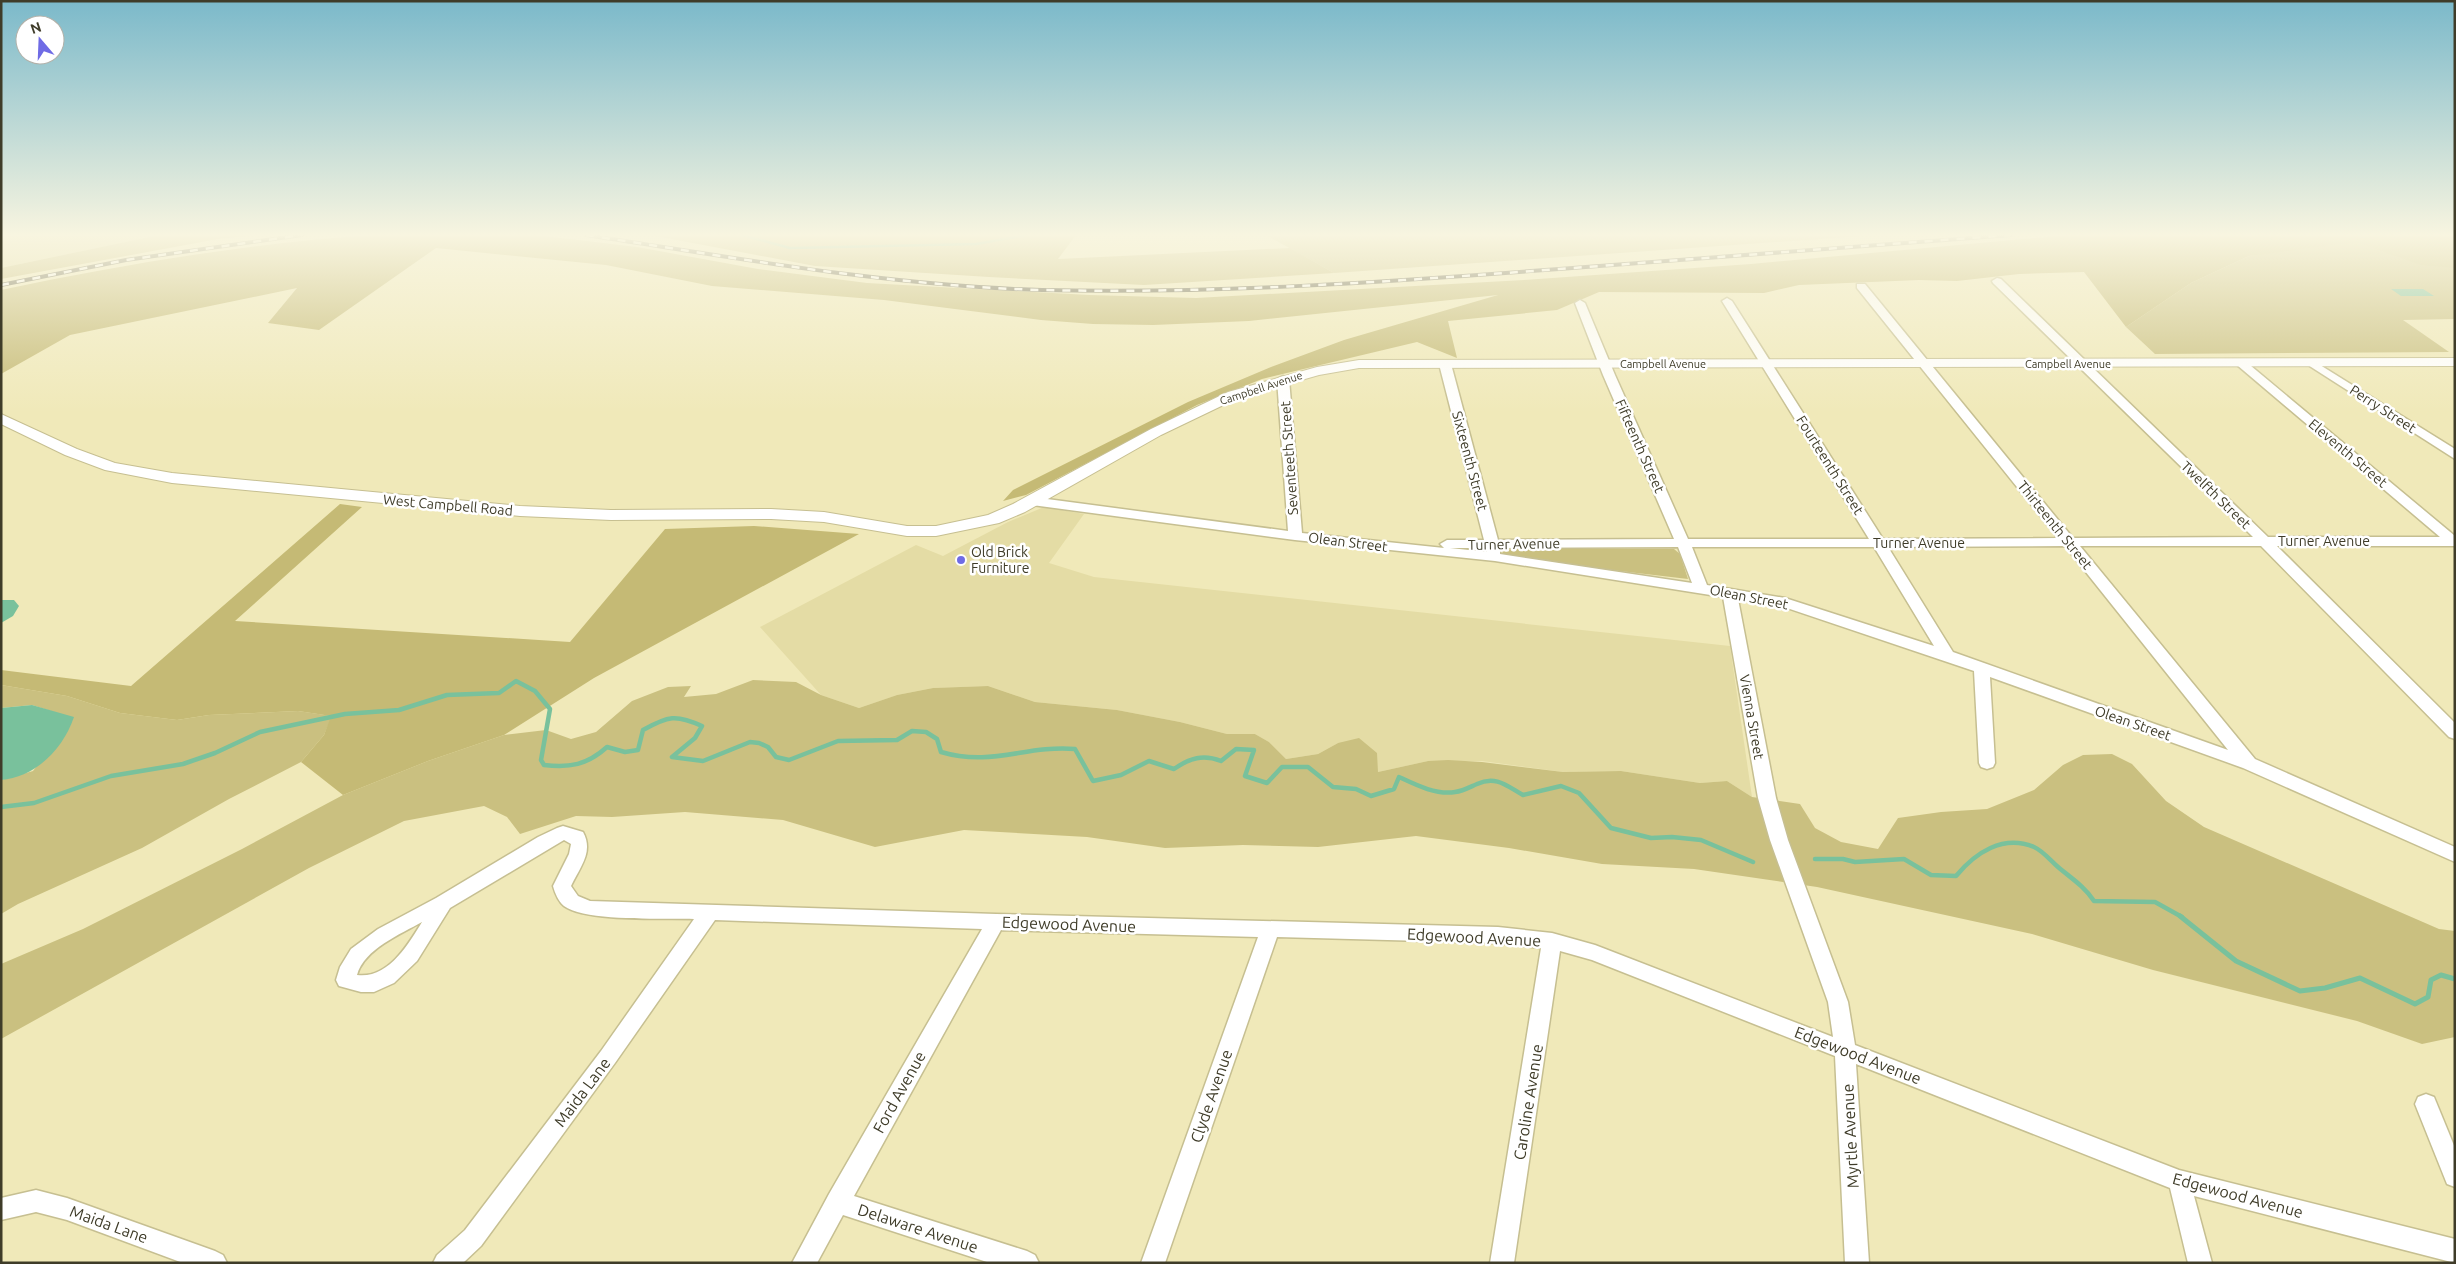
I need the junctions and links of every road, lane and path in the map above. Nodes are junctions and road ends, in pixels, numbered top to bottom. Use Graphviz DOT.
graph roads {
  1 [pos="1867,294"];
  2 [pos="2010,294"];
  3 [pos="1727,301"];
  4 [pos="1580,303"];
  5 [pos="2455,362"];
  6 [pos="1766,363"];
  7 [pos="2241,363"];
  8 [pos="2312,363"];
  9 [pos="1445,364"];
  10 [pos="1603,364"];
  11 [pos="1924,364"];
  12 [pos="2080,364"];
  13 [pos="1283,379"];
  14 [pos="1,418"];
  15 [pos="2441,446"];
  16 [pos="2455,446"];
  17 [pos="2455,455"];
  18 [pos="1032,501"];
  19 [pos="906,531"];
  20 [pos="1295,536"];
  21 [pos="2264,541"];
  22 [pos="2454,541"];
  23 [pos="1684,543"];
  24 [pos="1879,543"];
  25 [pos="2070,543"];
  26 [pos="1493,550"];
  27 [pos="1702,588"];
  28 [pos="1730,593"];
  29 [pos="1947,656"];
  30 [pos="1982,670"];
  31 [pos="2455,733"];
  32 [pos="1988,763"];
  33 [pos="2250,764"];
  34 [pos="1779,840"];
  35 [pos="2455,855"];
  36 [pos="443,903"];
  37 [pos="710,913"];
  38 [pos="996,922"];
  39 [pos="1270,930"];
  40 [pos="1552,941"];
  41 [pos="1845,1050"];
  42 [pos="2426,1104"];
  43 [pos="2455,1176"];
  44 [pos="2179,1181"];
  45 [pos="837,1202"];
  46 [pos="1,1208"];
  47 [pos="2455,1251"];
  48 [pos="215,1263"];
  49 [pos="445,1263"];
  50 [pos="804,1263"];
  51 [pos="1028,1263"];
  52 [pos="1153,1263"];
  53 [pos="1502,1263"];
  54 [pos="1857,1263"];
  55 [pos="2200,1263"];
  1 -- 11 [label="street, Thirteenth Street"];
  2 -- 12 [label="street, Twelfth Street"];
  3 -- 6 [label="street, Fourteenth Street"];
  4 -- 10 [label="street, Fifteenth Street"];
  5 -- 8 [label="street, Campbell Avenue"];
  6 -- 10 [label="street, Campbell Avenue"];
  6 -- 11 [label="street, Campbell Avenue"];
  6 -- 24 [label="street, Fourteenth Street"];
  7 -- 8 [label="street, Campbell Avenue"];
  7 -- 12 [label="street, Campbell Avenue"];
  7 -- 22 [label="street, Eleventh Street"];
  8 -- 15 [label="street, Perry Street"];
  9 -- 10 [label="street, Campbell Avenue"];
  9 -- 13 [label="street, Campbell Avenue"];
  9 -- 26 [label="street, Sixteenth Street"];
  10 -- 23 [label="street, Fifteenth Street"];
  11 -- 12 [label="street, Campbell Avenue"];
  11 -- 25 [label="street, Thirteenth Street"];
  12 -- 21 [label="street, Twelfth Street"];
  13 -- 18 [label="street, Campbell Avenue"];
  13 -- 20 [label="street, Seventeeth Street"];
  14 -- 19 [label="street, West Campbell Road"];
  15 -- 16 [label="street"];
  15 -- 17 [label="street, Perry Street"];
  18 -- 19 [label="street, Campbell Avenue"];
  18 -- 20 [label="street, Olean Street"];
  20 -- 26 [label="street, Olean Street"];
  21 -- 22 [label="street, Turner Avenue"];
  21 -- 25 [label="street, Turner Avenue"];
  21 -- 31 [label="street, Twelfth Street"];
  23 -- 24 [label="street, Turner Avenue"];
  23 -- 26 [label="street, Turner Avenue"];
  23 -- 27 [label="street, Fifteenth Street"];
  24 -- 25 [label="street, Turner Avenue"];
  24 -- 29 [label="street, Fourteenth Street"];
  25 -- 33 [label="street, Thirteenth Street"];
  26 -- 27 [label="street, Olean Street"];
  27 -- 28 [label="street, Olean Street"];
  28 -- 29 [label="street, Olean Street"];
  28 -- 34 [label="street, Vienna Street"];
  29 -- 30 [label="street, Olean Street"];
  30 -- 32 [label="street"];
  30 -- 33 [label="street, Olean Street"];
  33 -- 35 [label="street, Olean Street"];
  34 -- 41 [label="street, Myrtle Avenue"];
  36 -- 36 [label="street"];
  36 -- 37 [label="street, Edgewood Avenue"];
  37 -- 38 [label="street, Edgewood Avenue"];
  37 -- 49 [label="street, Maida Lane"];
  38 -- 39 [label="street, Edgewood Avenue"];
  38 -- 45 [label="street, Ford Avenue"];
  39 -- 40 [label="street, Edgewood Avenue"];
  39 -- 52 [label="street, Clyde Avenue"];
  40 -- 41 [label="street, Edgewood Avenue"];
  40 -- 53 [label="street, Caroline Avenue"];
  41 -- 44 [label="street, Edgewood Avenue"];
  41 -- 54 [label="street, Myrtle Avenue"];
  42 -- 43 [label="street"];
  44 -- 47 [label="street, Edgewood Avenue"];
  44 -- 55 [label="street"];
  45 -- 50 [label="street, Ford Avenue"];
  45 -- 51 [label="street, Delaware Avenue"];
  46 -- 48 [label="street, Maida Lane"];
}
